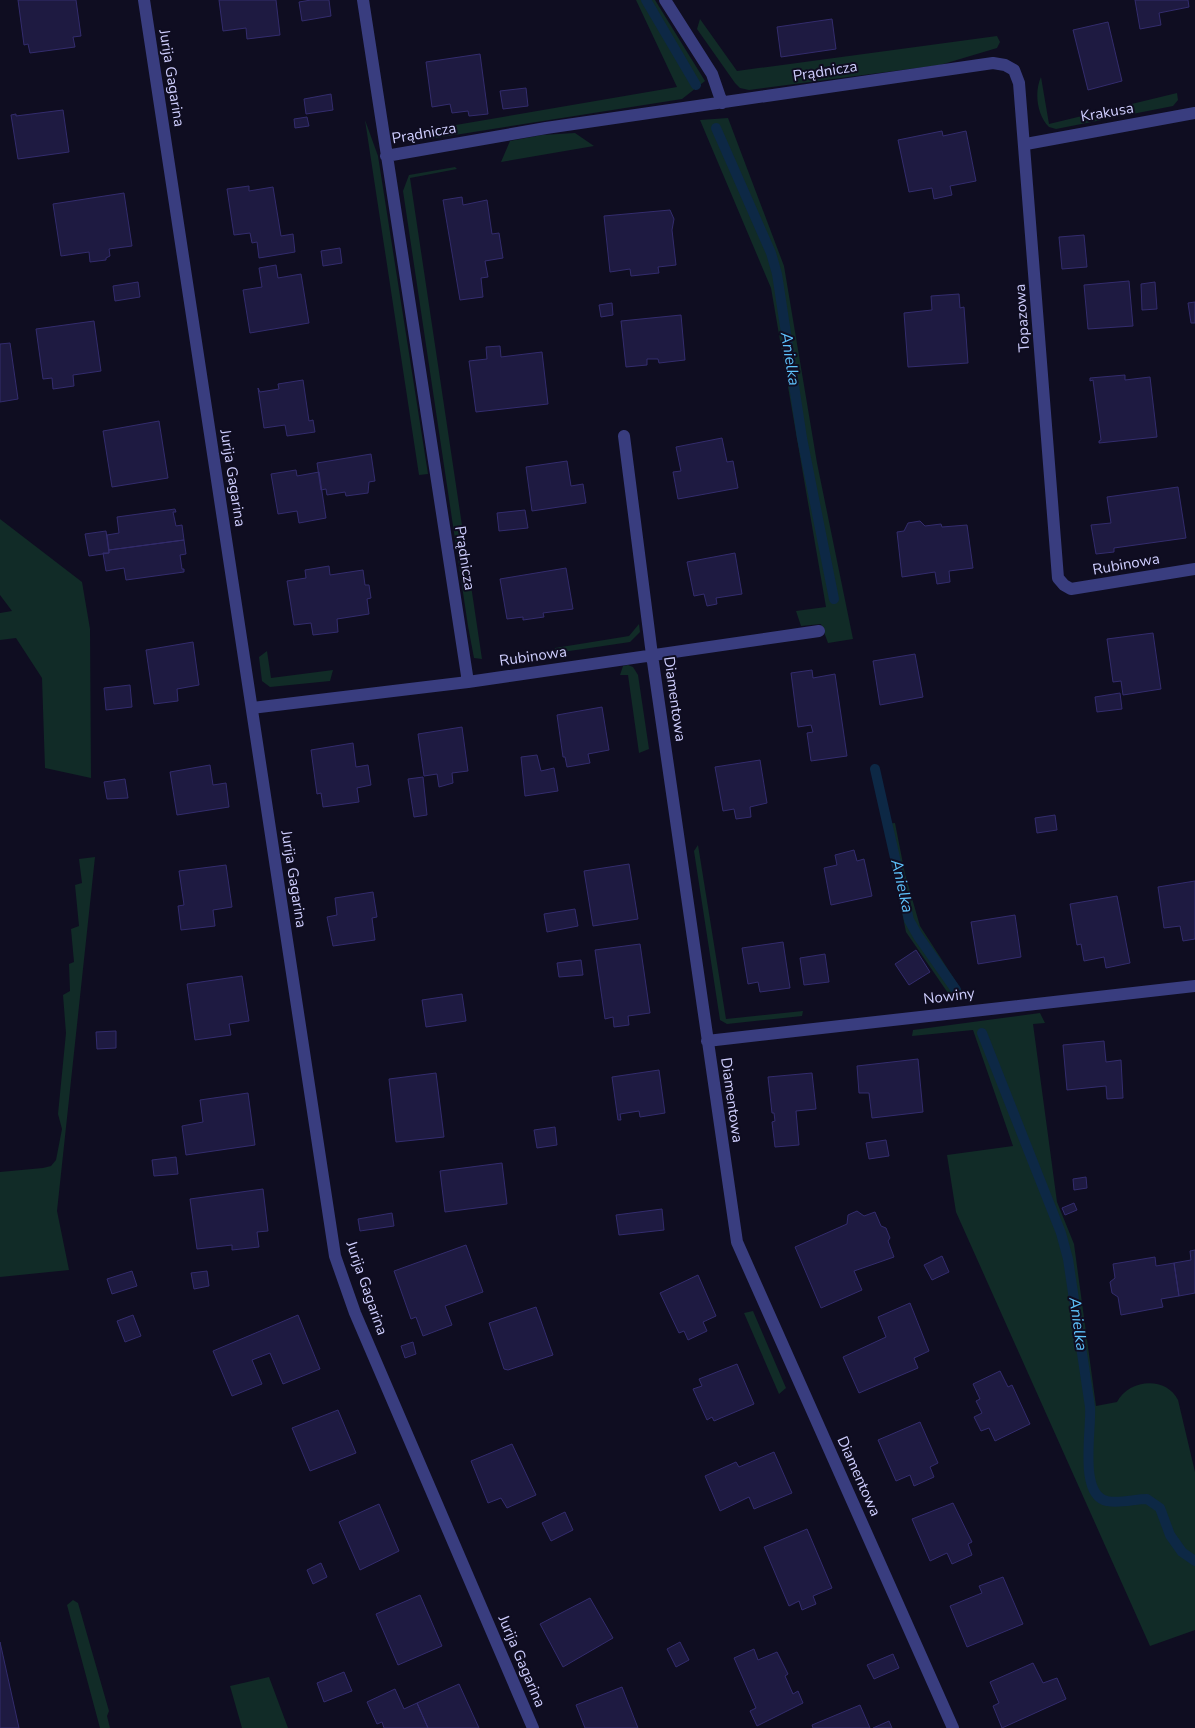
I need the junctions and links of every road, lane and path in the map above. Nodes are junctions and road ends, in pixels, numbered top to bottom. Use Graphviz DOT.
graph roads {
  1 [pos="144,0"];
  2 [pos="363,0"];
  3 [pos="666,0"];
  4 [pos="993,63"];
  5 [pos="722,103"];
  6 [pos="1195,113"];
  7 [pos="1026,144"];
  8 [pos="386,156"];
  9 [pos="624,436"];
  10 [pos="1195,569"];
  11 [pos="1064,585"];
  12 [pos="819,631"];
  13 [pos="652,655"];
  14 [pos="468,682"];
  15 [pos="252,708"];
  16 [pos="1195,986"];
  17 [pos="707,1041"];
  18 [pos="533,1728"];
  19 [pos="953,1728"];
  1 -- 15 [label="street, Jurija Gagarina"];
  2 -- 8 [label="street"];
  3 -- 5 [label="street"];
  4 -- 5 [label="street, Prądnicza"];
  4 -- 7 [label="street, Topazowa"];
  5 -- 8 [label="street, Prądnicza"];
  6 -- 7 [label="street, Krakusa"];
  7 -- 11 [label="street, Topazowa"];
  8 -- 14 [label="street, Prądnicza"];
  9 -- 13 [label="street, Diamentowa"];
  10 -- 11 [label="street, Rubinowa"];
  12 -- 13 [label="street, Rubinowa"];
  13 -- 14 [label="street, Rubinowa"];
  13 -- 17 [label="street, Diamentowa"];
  14 -- 15 [label="street, Rubinowa"];
  15 -- 18 [label="street, Jurija Gagarina"];
  16 -- 17 [label="street, Nowiny"];
  17 -- 19 [label="street, Diamentowa"];
}
